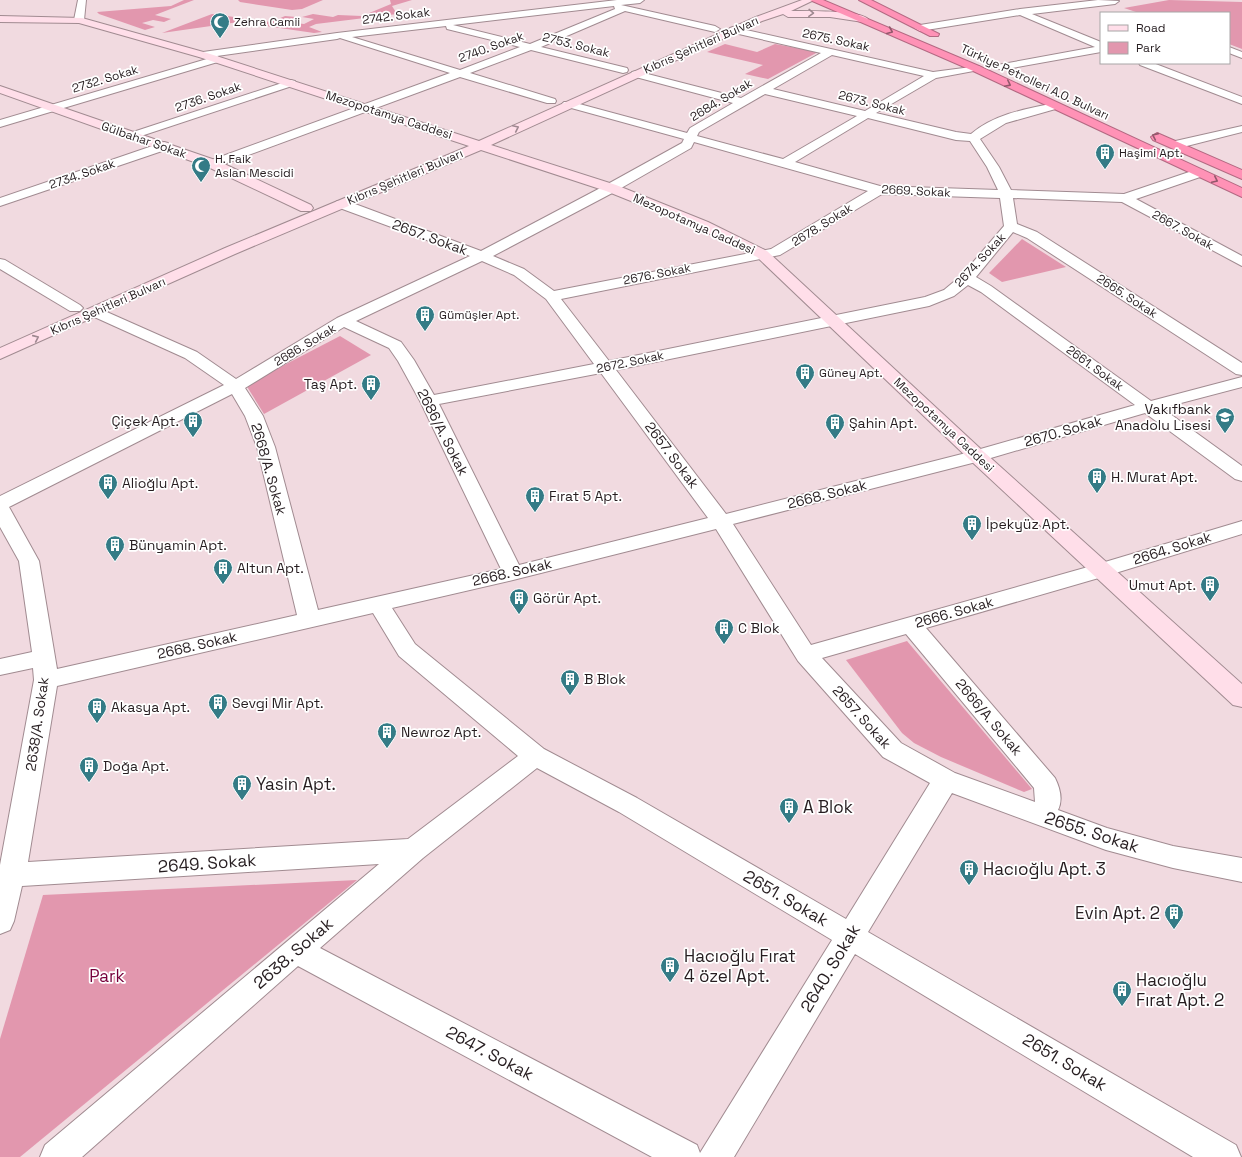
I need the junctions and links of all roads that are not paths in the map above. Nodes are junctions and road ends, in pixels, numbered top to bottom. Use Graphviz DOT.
graph roads {
  1 [pos="82,0"];
  2 [pos="640,0"];
  3 [pos="809,0"];
  4 [pos="815,0"];
  5 [pos="864,0"];
  6 [pos="778,1"];
  7 [pos="1095,1"];
  8 [pos="1115,1"];
  9 [pos="604,2"];
  10 [pos="1009,4"];
  11 [pos="625,8"];
  12 [pos="1120,10"];
  13 [pos="1019,12"];
  14 [pos="0,19"];
  15 [pos="759,19"];
  16 [pos="863,19"];
  17 [pos="79,20"];
  18 [pos="437,20"];
  19 [pos="920,28"];
  20 [pos="715,29"];
  21 [pos="733,30"];
  22 [pos="336,36"];
  23 [pos="947,41"];
  24 [pos="530,47"];
  25 [pos="1100,48"];
  26 [pos="1100,48"];
  27 [pos="1230,50"];
  28 [pos="830,52"];
  29 [pos="204,54"];
  30 [pos="1242,55"];
  31 [pos="217,59"];
  32 [pos="1147,64"];
  33 [pos="997,66"];
  34 [pos="975,68"];
  35 [pos="623,70"];
  36 [pos="460,72"];
  37 [pos="636,74"];
  38 [pos="933,75"];
  39 [pos="1022,77"];
  40 [pos="291,83"];
  41 [pos="0,89"];
  42 [pos="764,90"];
  43 [pos="568,97"];
  44 [pos="551,101"];
  45 [pos="1242,101"];
  46 [pos="742,102"];
  47 [pos="537,106"];
  48 [pos="1055,106"];
  49 [pos="365,108"];
  50 [pos="52,109"];
  51 [pos="866,115"];
  52 [pos="0,124"];
  53 [pos="1242,129"];
  54 [pos="1146,132"];
  55 [pos="134,135"];
  56 [pos="691,137"];
  57 [pos="974,138"];
  58 [pos="473,139"];
  59 [pos="1175,145"];
  60 [pos="164,146"];
  61 [pos="785,163"];
  62 [pos="213,164"];
  63 [pos="1199,173"];
  64 [pos="1242,175"];
  65 [pos="611,188"];
  66 [pos="879,190"];
  67 [pos="1242,193"];
  68 [pos="1006,194"];
  69 [pos="1125,198"];
  70 [pos="0,202"];
  71 [pos="342,204"];
  72 [pos="306,208"];
  73 [pos="1011,226"];
  74 [pos="762,254"];
  75 [pos="482,256"];
  76 [pos="1242,262"];
  77 [pos="0,263"];
  78 [pos="967,278"];
  79 [pos="551,296"];
  80 [pos="75,308"];
  81 [pos="94,312"];
  82 [pos="343,321"];
  83 [pos="831,321"];
  84 [pos="0,340"];
  85 [pos="0,354"];
  86 [pos="606,367"];
  87 [pos="1242,370"];
  88 [pos="1242,382"];
  89 [pos="236,386"];
  90 [pos="429,401"];
  91 [pos="1148,407"];
  92 [pos="977,456"];
  93 [pos="1242,475"];
  94 [pos="0,504"];
  95 [pos="0,509"];
  96 [pos="721,521"];
  97 [pos="1242,527"];
  98 [pos="1102,570"];
  99 [pos="513,573"];
  100 [pos="378,603"];
  101 [pos="309,619"];
  102 [pos="910,624"];
  103 [pos="806,655"];
  104 [pos="44,657"];
  105 [pos="0,667"];
  106 [pos="46,680"];
  107 [pos="1242,698"];
  108 [pos="535,756"];
  109 [pos="946,780"];
  110 [pos="1040,814"];
  111 [pos="8,846"];
  112 [pos="414,850"];
  113 [pos="1242,870"];
  114 [pos="6,877"];
  115 [pos="0,920"];
  116 [pos="850,935"];
  117 [pos="296,950"];
  118 [pos="57,1157"];
  119 [pos="685,1157"];
  120 [pos="715,1157"];
  121 [pos="1224,1157"];
  1 -- 17 [label="street"];
  2 -- 9 [label="street, 2742. Sokak"];
  3 -- 15 [label="main road, Kıbrıs Şehitleri Bulvarı"];
  4 -- 16 [label="highway, Türkiye Petrolleri A.O. Bulvarı"];
  5 -- 19 [label="highway, Türkiye Petrolleri A.O. Bulvarı"];
  6 -- 20 [label="main road, Kıbrıs Şehitleri Bulvarı"];
  7 -- 8 [label="street"];
  7 -- 12 [label="street"];
  7 -- 13 [label="street"];
  9 -- 11 [label="street"];
  9 -- 18 [label="street, 2742. Sokak"];
  10 -- 13 [label="street"];
  11 -- 20 [label="street"];
  11 -- 24 [label="street, 2740. Sokak"];
  13 -- 19 [label="street"];
  13 -- 25 [label="street"];
  14 -- 17 [label="main road, Mezopotamya Caddesi"];
  15 -- 16 [label="main road, one-way"];
  15 -- 21 [label="main road, Kıbrıs Şehitleri Bulvarı"];
  16 -- 34 [label="highway, Türkiye Petrolleri A.O. Bulvarı, one-way"];
  17 -- 29 [label="main road, Mezopotamya Caddesi"];
  18 -- 22 [label="street, 2742. Sokak"];
  18 -- 24 [label="street, 2753. Sokak"];
  19 -- 23 [label="highway, Türkiye Petrolleri A.O. Bulvarı"];
  20 -- 35 [label="main road, Kıbrıs Şehitleri Bulvarı"];
  21 -- 28 [label="street, 2675. Sokak"];
  21 -- 37 [label="main road, Kıbrıs Şehitleri Bulvarı"];
  22 -- 29 [label="street, 2742. Sokak"];
  22 -- 36 [label="street"];
  24 -- 35 [label="street, 2753. Sokak"];
  24 -- 36 [label="street, 2740. Sokak"];
  26 -- 33 [label="street"];
  27 -- 30 [label="street"];
  28 -- 38 [label="street, 2675. Sokak"];
  28 -- 42 [label="street, 2684. Sokak"];
  29 -- 31 [label="main road, Mezopotamya Caddesi"];
  31 -- 40 [label="main road, Mezopotamya Caddesi"];
  31 -- 50 [label="street, 2732. Sokak"];
  32 -- 45 [label="street"];
  33 -- 39 [label="highway, Türkiye Petrolleri A.O. Bulvarı"];
  34 -- 38 [label="street"];
  34 -- 48 [label="highway, Türkiye Petrolleri A.O. Bulvarı, one-way"];
  35 -- 43 [label="main road, Kıbrıs Şehitleri Bulvarı"];
  36 -- 44 [label="street"];
  36 -- 49 [label="street, 2740. Sokak"];
  37 -- 43 [label="main road, Kıbrıs Şehitleri Bulvarı"];
  37 -- 46 [label="street"];
  38 -- 51 [label="street"];
  40 -- 49 [label="main road, Mezopotamya Caddesi"];
  40 -- 55 [label="street, 2736. Sokak"];
  41 -- 50 [label="main road, Gülbahar Sokak"];
  42 -- 46 [label="street, 2684. Sokak"];
  42 -- 51 [label="street, 2673. Sokak"];
  43 -- 44 [label="main road, Kıbrıs Şehitleri Bulvarı"];
  43 -- 56 [label="street, 2669. Sokak"];
  58 -- 43 [label="main road, Kıbrıs Şehitleri Bulvarı, one-way"];
  44 -- 47 [label="main road, Kıbrıs Şehitleri Bulvarı"];
  46 -- 56 [label="street, 2684. Sokak"];
  48 -- 57 [label="street"];
  48 -- 63 [label="highway, Türkiye Petrolleri A.O. Bulvarı"];
  49 -- 58 [label="main road, Mezopotamya Caddesi"];
  49 -- 62 [label="street, 2740. Sokak"];
  50 -- 52 [label="street, 2732. Sokak"];
  50 -- 55 [label="main road, Gülbahar Sokak"];
  51 -- 57 [label="street, 2673. Sokak"];
  51 -- 61 [label="street"];
  53 -- 59 [label="street"];
  59 -- 54 [label="highway, one-way"];
  55 -- 60 [label="main road, Gülbahar Sokak"];
  56 -- 61 [label="street, 2669. Sokak"];
  56 -- 65 [label="street, 2684. Sokak"];
  57 -- 68 [label="street, 2674. Sokak"];
  58 -- 65 [label="main road, Mezopotamya Caddesi"];
  58 -- 71 [label="main road, Kıbrıs Şehitleri Bulvarı"];
  58 -- 72 [label="main road, Kıbrıs Şehitleri Bulvarı"];
  59 -- 64 [label="highway"];
  60 -- 62 [label="main road, Gülbahar Sokak"];
  60 -- 70 [label="street, 2734. Sokak"];
  61 -- 66 [label="street, 2669. Sokak"];
  62 -- 72 [label="main road, Gülbahar Sokak"];
  63 -- 67 [label="highway, Türkiye Petrolleri A.O. Bulvarı, one-way"];
  63 -- 69 [label="street, 2669. Sokak"];
  65 -- 74 [label="main road, Mezopotamya Caddesi"];
  65 -- 75 [label="street, 2686. Sokak"];
  66 -- 68 [label="street, 2669. Sokak"];
  66 -- 74 [label="street, 2678. Sokak"];
  68 -- 69 [label="street, 2669. Sokak"];
  68 -- 73 [label="street, 2674. Sokak"];
  69 -- 76 [label="street, 2667. Sokak"];
  71 -- 75 [label="street, 2657. Sokak"];
  71 -- 81 [label="main road, Kıbrıs Şehitleri Bulvarı"];
  72 -- 80 [label="main road, Kıbrıs Şehitleri Bulvarı"];
  73 -- 78 [label="street, 2674. Sokak"];
  73 -- 87 [label="street, 2665. Sokak"];
  74 -- 79 [label="street, 2676. Sokak"];
  74 -- 83 [label="main road, Mezopotamya Caddesi"];
  75 -- 79 [label="street, 2657. Sokak"];
  75 -- 82 [label="street, 2686. Sokak"];
  77 -- 80 [label="street"];
  78 -- 83 [label="street, 2674. Sokak"];
  78 -- 91 [label="street, 2661. Sokak"];
  79 -- 86 [label="street, 2657. Sokak"];
  80 -- 84 [label="main road, Kıbrıs Şehitleri Bulvarı"];
  85 -- 81 [label="main road, Kıbrıs Şehitleri Bulvarı, one-way"];
  81 -- 89 [label="street, 2668/A. Sokak"];
  82 -- 89 [label="street, 2686. Sokak"];
  82 -- 90 [label="street, 2686/A. Sokak"];
  83 -- 86 [label="street, 2672. Sokak"];
  83 -- 92 [label="main road, Mezopotamya Caddesi"];
  86 -- 90 [label="street, 2672. Sokak"];
  86 -- 96 [label="street, 2657. Sokak"];
  88 -- 91 [label="street, 2670. Sokak"];
  89 -- 94 [label="street, 2686. Sokak"];
  89 -- 101 [label="street, 2668/A. Sokak"];
  90 -- 99 [label="street, 2686/A. Sokak"];
  91 -- 92 [label="street, 2670. Sokak"];
  91 -- 93 [label="street, 2661. Sokak"];
  92 -- 96 [label="street, 2668. Sokak"];
  92 -- 98 [label="main road, Mezopotamya Caddesi"];
  95 -- 104 [label="street, 2638/A. Sokak"];
  96 -- 99 [label="street, 2668. Sokak"];
  96 -- 103 [label="street, 2657. Sokak"];
  97 -- 98 [label="street, 2664. Sokak"];
  98 -- 102 [label="street, 2666. Sokak"];
  98 -- 107 [label="main road, Mezopotamya Caddesi"];
  99 -- 100 [label="street, 2668. Sokak"];
  100 -- 101 [label="street, 2668. Sokak"];
  100 -- 108 [label="street, 2651. Sokak"];
  101 -- 106 [label="street, 2668. Sokak"];
  102 -- 103 [label="street, 2666. Sokak"];
  102 -- 110 [label="street, 2666/A. Sokak"];
  103 -- 109 [label="street, 2657. Sokak"];
  104 -- 105 [label="street"];
  104 -- 106 [label="street, 2638/A. Sokak"];
  106 -- 111 [label="street, 2638/A. Sokak"];
  108 -- 112 [label="street, 2638. Sokak"];
  108 -- 116 [label="street, 2651. Sokak"];
  109 -- 110 [label="street, 2655. Sokak"];
  109 -- 116 [label="street, 2640. Sokak"];
  110 -- 113 [label="street, 2655. Sokak"];
  111 -- 114 [label="street, 2638/A. Sokak"];
  112 -- 114 [label="street, 2649. Sokak"];
  112 -- 117 [label="street, 2638. Sokak"];
  114 -- 115 [label="street, 2638/A. Sokak"];
  116 -- 120 [label="street, 2640. Sokak"];
  116 -- 121 [label="street, 2651. Sokak"];
  117 -- 118 [label="street, 2638. Sokak"];
  117 -- 119 [label="street, 2647. Sokak"];
}
